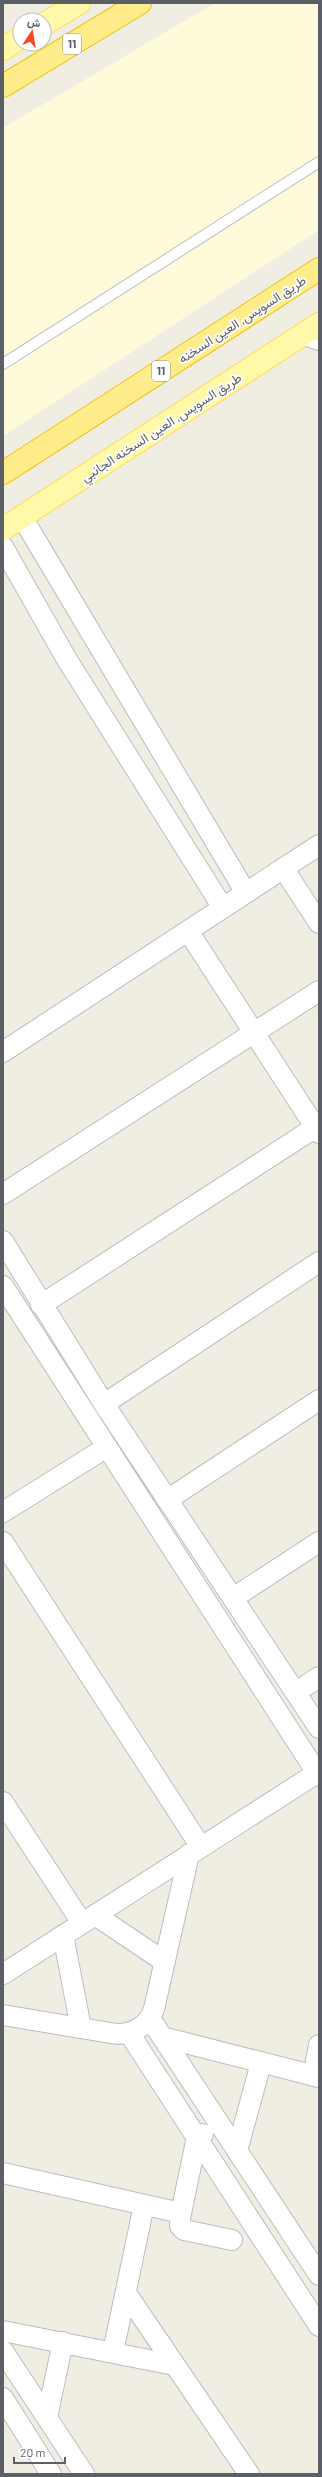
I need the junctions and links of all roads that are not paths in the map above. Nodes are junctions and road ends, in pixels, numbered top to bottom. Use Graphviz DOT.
graph roads {
  1 [pos="79,3"];
  2 [pos="140,3"];
  3 [pos="52,19"];
  4 [pos="12,43"];
  5 [pos="3,49"];
  6 [pos="3,86"];
  7 [pos="319,162"];
  8 [pos="319,269"];
  9 [pos="319,324"];
  10 [pos="297,339"];
  11 [pos="319,345"];
  12 [pos="3,364"];
  13 [pos="3,473"];
  14 [pos="22,517"];
  15 [pos="3,529"];
  16 [pos="3,547"];
  17 [pos="81,618"];
  18 [pos="54,636"];
  19 [pos="133,703"];
  20 [pos="107,720"];
  21 [pos="319,845"];
  22 [pos="228,863"];
  23 [pos="283,868"];
  24 [pos="205,879"];
  25 [pos="246,893"];
  26 [pos="223,908"];
  27 [pos="319,924"];
  28 [pos="188,931"];
  29 [pos="319,991"];
  30 [pos="254,1033"];
  31 [pos="3,1052"];
  32 [pos="318,1128"];
  33 [pos="3,1194"];
  34 [pos="3,1241"];
  35 [pos="319,1262"];
  36 [pos="3,1286"];
  37 [pos="41,1306"];
  38 [pos="319,1400"];
  39 [pos="104,1404"];
  40 [pos="106,1447"];
  41 [pos="167,1500"];
  42 [pos="3,1512"];
  43 [pos="3,1542"];
  44 [pos="319,1542"];
  45 [pos="233,1598"];
  46 [pos="319,1677"];
  47 [pos="296,1692"];
  48 [pos="319,1728"];
  49 [pos="318,1774"];
  50 [pos="3,1802"];
  51 [pos="195,1850"];
  52 [pos="88,1919"];
  53 [pos="63,1935"];
  54 [pos="165,1962"];
  55 [pos="3,1974"];
  56 [pos="3,2015"];
  57 [pos="151,2020"];
  58 [pos="81,2028"];
  59 [pos="130,2033"];
  60 [pos="162,2037"];
  61 [pos="319,2045"];
  62 [pos="261,2063"];
  63 [pos="316,2076"];
  64 [pos="218,2123"];
  65 [pos="197,2138"];
  66 [pos="237,2152"];
  67 [pos="3,2174"];
  68 [pos="144,2205"];
  69 [pos="181,2213"];
  70 [pos="232,2240"];
  71 [pos="319,2275"];
  72 [pos="126,2293"];
  73 [pos="319,2326"];
  74 [pos="3,2330"];
  75 [pos="63,2342"];
  76 [pos="3,2351"];
  77 [pos="113,2352"];
  78 [pos="174,2364"];
  79 [pos="3,2398"];
  80 [pos="47,2417"];
  81 [pos="51,2474"];
  82 [pos="84,2474"];
  83 [pos="249,2474"];
  1 -- 3 [label="main road"];
  2 -- 6 [label="highway, 11"];
  4 -- 5 [label="main road"];
  7 -- 12 [label="lane"];
  8 -- 13 [label="highway, طريق السويس, العين السخنه / 11"];
  9 -- 10 [label="main road, طريق السويس, العين السخنه الجانبي"];
  10 -- 11 [label="lane"];
  10 -- 14 [label="main road, طريق السويس, العين السخنه الجانبي"];
  14 -- 15 [label="main road, طريق السويس, العين السخنه الجانبي"];
  14 -- 17 [label="street"];
  16 -- 18 [label="street"];
  17 -- 18 [label="street"];
  17 -- 19 [label="street"];
  18 -- 20 [label="street"];
  19 -- 20 [label="street"];
  19 -- 22 [label="street"];
  20 -- 24 [label="street"];
  21 -- 23 [label="street"];
  22 -- 24 [label="street"];
  22 -- 25 [label="street"];
  23 -- 25 [label="street"];
  23 -- 27 [label="street"];
  24 -- 26 [label="street"];
  25 -- 26 [label="street"];
  26 -- 28 [label="street"];
  28 -- 30 [label="street"];
  28 -- 31 [label="street"];
  29 -- 30 [label="street"];
  30 -- 32 [label="street"];
  30 -- 33 [label="street"];
  32 -- 37 [label="street"];
  34 -- 37 [label="street"];
  35 -- 39 [label="street"];
  36 -- 40 [label="street"];
  37 -- 39 [label="street"];
  38 -- 41 [label="street"];
  39 -- 41 [label="street"];
  40 -- 42 [label="street"];
  40 -- 49 [label="street"];
  41 -- 45 [label="street"];
  43 -- 51 [label="street"];
  44 -- 45 [label="street"];
  45 -- 47 [label="street"];
  46 -- 47 [label="street"];
  47 -- 48 [label="street"];
  49 -- 51 [label="street"];
  50 -- 52 [label="street"];
  51 -- 52 [label="street"];
  51 -- 54 [label="street"];
  52 -- 53 [label="street"];
  52 -- 54 [label="street"];
  53 -- 55 [label="street"];
  53 -- 58 [label="street"];
  54 -- 57 [label="street"];
  56 -- 58 [label="street"];
  57 -- 59 [label="street"];
  57 -- 60 [label="street"];
  58 -- 59 [label="street"];
  59 -- 65 [label="street"];
  60 -- 62 [label="street"];
  60 -- 64 [label="street"];
  61 -- 63 [label="street"];
  62 -- 63 [label="street"];
  62 -- 66 [label="street"];
  64 -- 65 [label="street"];
  64 -- 66 [label="street"];
  65 -- 69 [label="street"];
  65 -- 73 [label="street"];
  66 -- 71 [label="street"];
  67 -- 68 [label="street"];
  68 -- 69 [label="street"];
  68 -- 72 [label="street"];
  69 -- 70 [label="street"];
  72 -- 77 [label="street"];
  72 -- 78 [label="street"];
  74 -- 75 [label="street"];
  75 -- 77 [label="street"];
  75 -- 80 [label="street"];
  76 -- 80 [label="street"];
  77 -- 78 [label="street"];
  78 -- 83 [label="street"];
  79 -- 81 [label="street"];
  80 -- 82 [label="street"];
}
